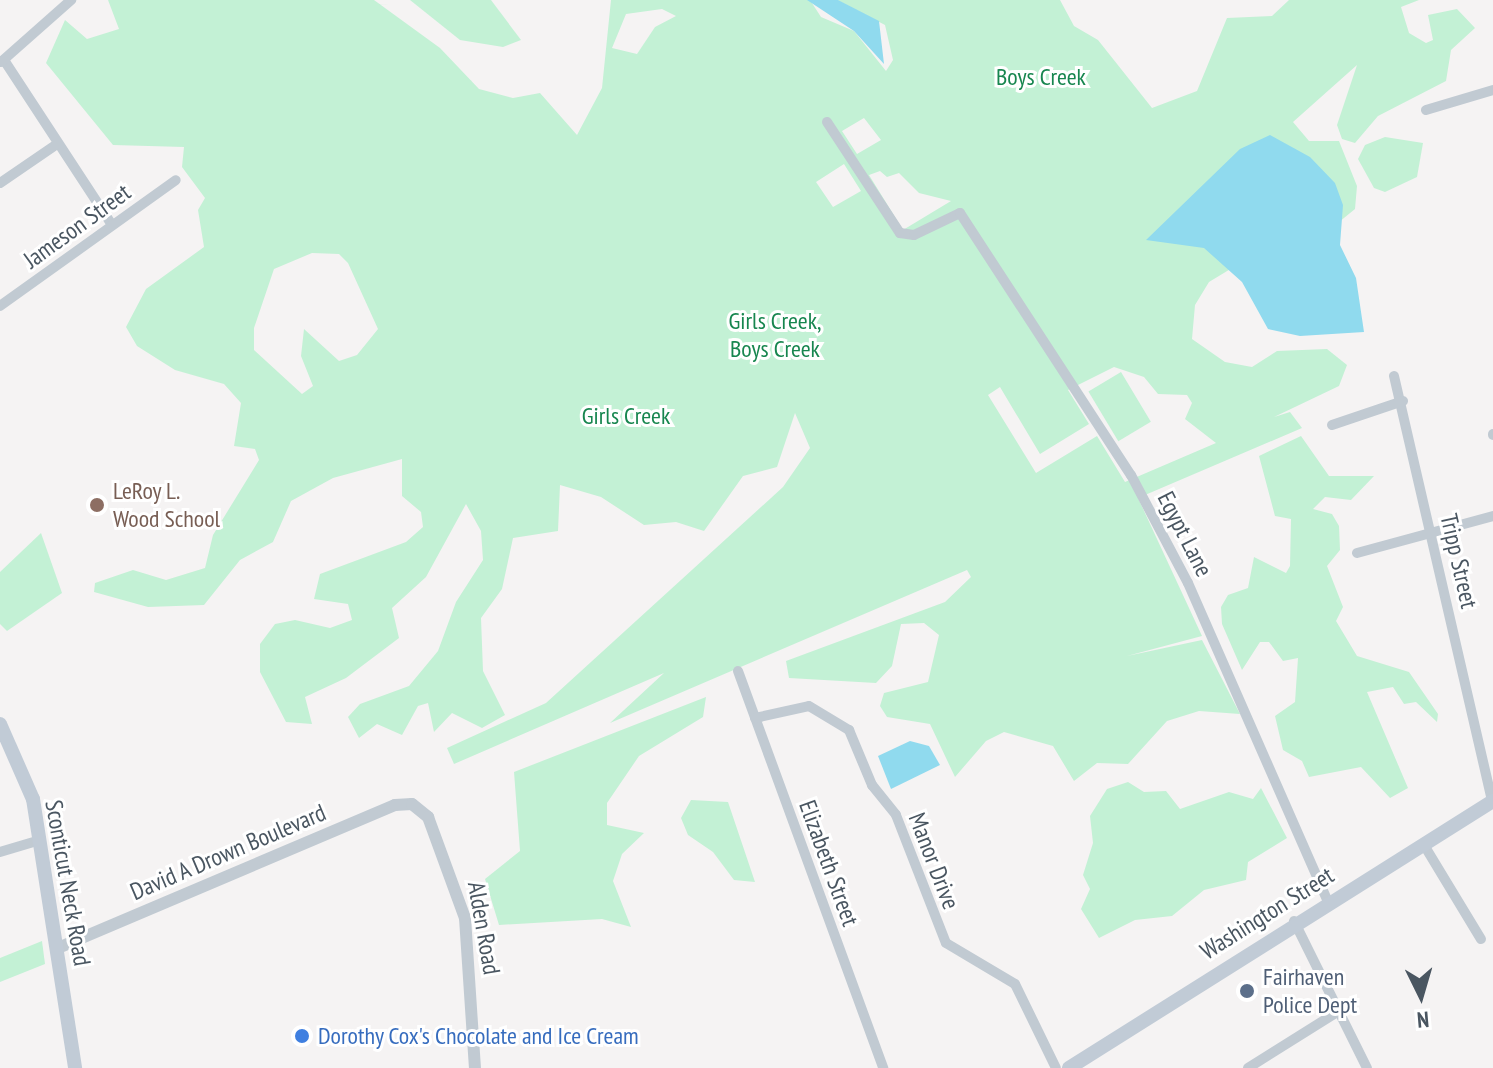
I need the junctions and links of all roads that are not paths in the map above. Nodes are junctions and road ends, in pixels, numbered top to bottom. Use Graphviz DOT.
graph roads {
  1 [pos="71,0"];
  2 [pos="2,61"];
  3 [pos="1493,90"];
  4 [pos="1426,110"];
  5 [pos="827,122"];
  6 [pos="54,146"];
  7 [pos="176,180"];
  8 [pos="0,183"];
  9 [pos="112,225"];
  10 [pos="0,306"];
  11 [pos="1394,376"];
  12 [pos="1403,401"];
  13 [pos="1332,425"];
  14 [pos="1493,516"];
  15 [pos="1431,531"];
  16 [pos="1357,553"];
  17 [pos="738,671"];
  18 [pos="755,718"];
  19 [pos="0,724"];
  20 [pos="1493,802"];
  21 [pos="417,806"];
  22 [pos="40,840"];
  23 [pos="1424,845"];
  24 [pos="0,852"];
  25 [pos="1327,900"];
  26 [pos="1294,921"];
  27 [pos="1481,939"];
  28 [pos="58,948"];
  29 [pos="1339,1011"];
  30 [pos="73,1064"];
  31 [pos="475,1068"];
  32 [pos="883,1068"];
  33 [pos="1056,1068"];
  34 [pos="1069,1068"];
  35 [pos="1248,1068"];
  36 [pos="1367,1068"];
  1 -- 2 [label="street"];
  2 -- 6 [label="street"];
  3 -- 4 [label="street"];
  5 -- 25 [label="street, Egypt Lane"];
  6 -- 8 [label="street"];
  6 -- 9 [label="street"];
  7 -- 9 [label="street, Jameson Street"];
  9 -- 10 [label="street, Jameson Street"];
  11 -- 12 [label="street, Tripp Street"];
  12 -- 13 [label="street"];
  12 -- 15 [label="street, Tripp Street"];
  14 -- 15 [label="street"];
  15 -- 16 [label="street"];
  15 -- 20 [label="street, Tripp Street"];
  17 -- 18 [label="street, Elizabeth Street"];
  18 -- 32 [label="street, Elizabeth Street"];
  18 -- 33 [label="street, Manor Drive"];
  19 -- 22 [label="main road, Sconticut Neck Road"];
  20 -- 23 [label="main road, Washington Street"];
  21 -- 28 [label="street, David A Drown Boulevard"];
  21 -- 31 [label="street, Alden Road"];
  22 -- 24 [label="street"];
  22 -- 28 [label="main road, Sconticut Neck Road"];
  23 -- 25 [label="main road, Washington Street"];
  23 -- 27 [label="street"];
  25 -- 26 [label="main road, Washington Street"];
  26 -- 29 [label="street"];
  26 -- 34 [label="main road, Washington Street"];
  28 -- 30 [label="main road, Sconticut Neck Road"];
  29 -- 35 [label="street"];
  29 -- 36 [label="street"];
}
